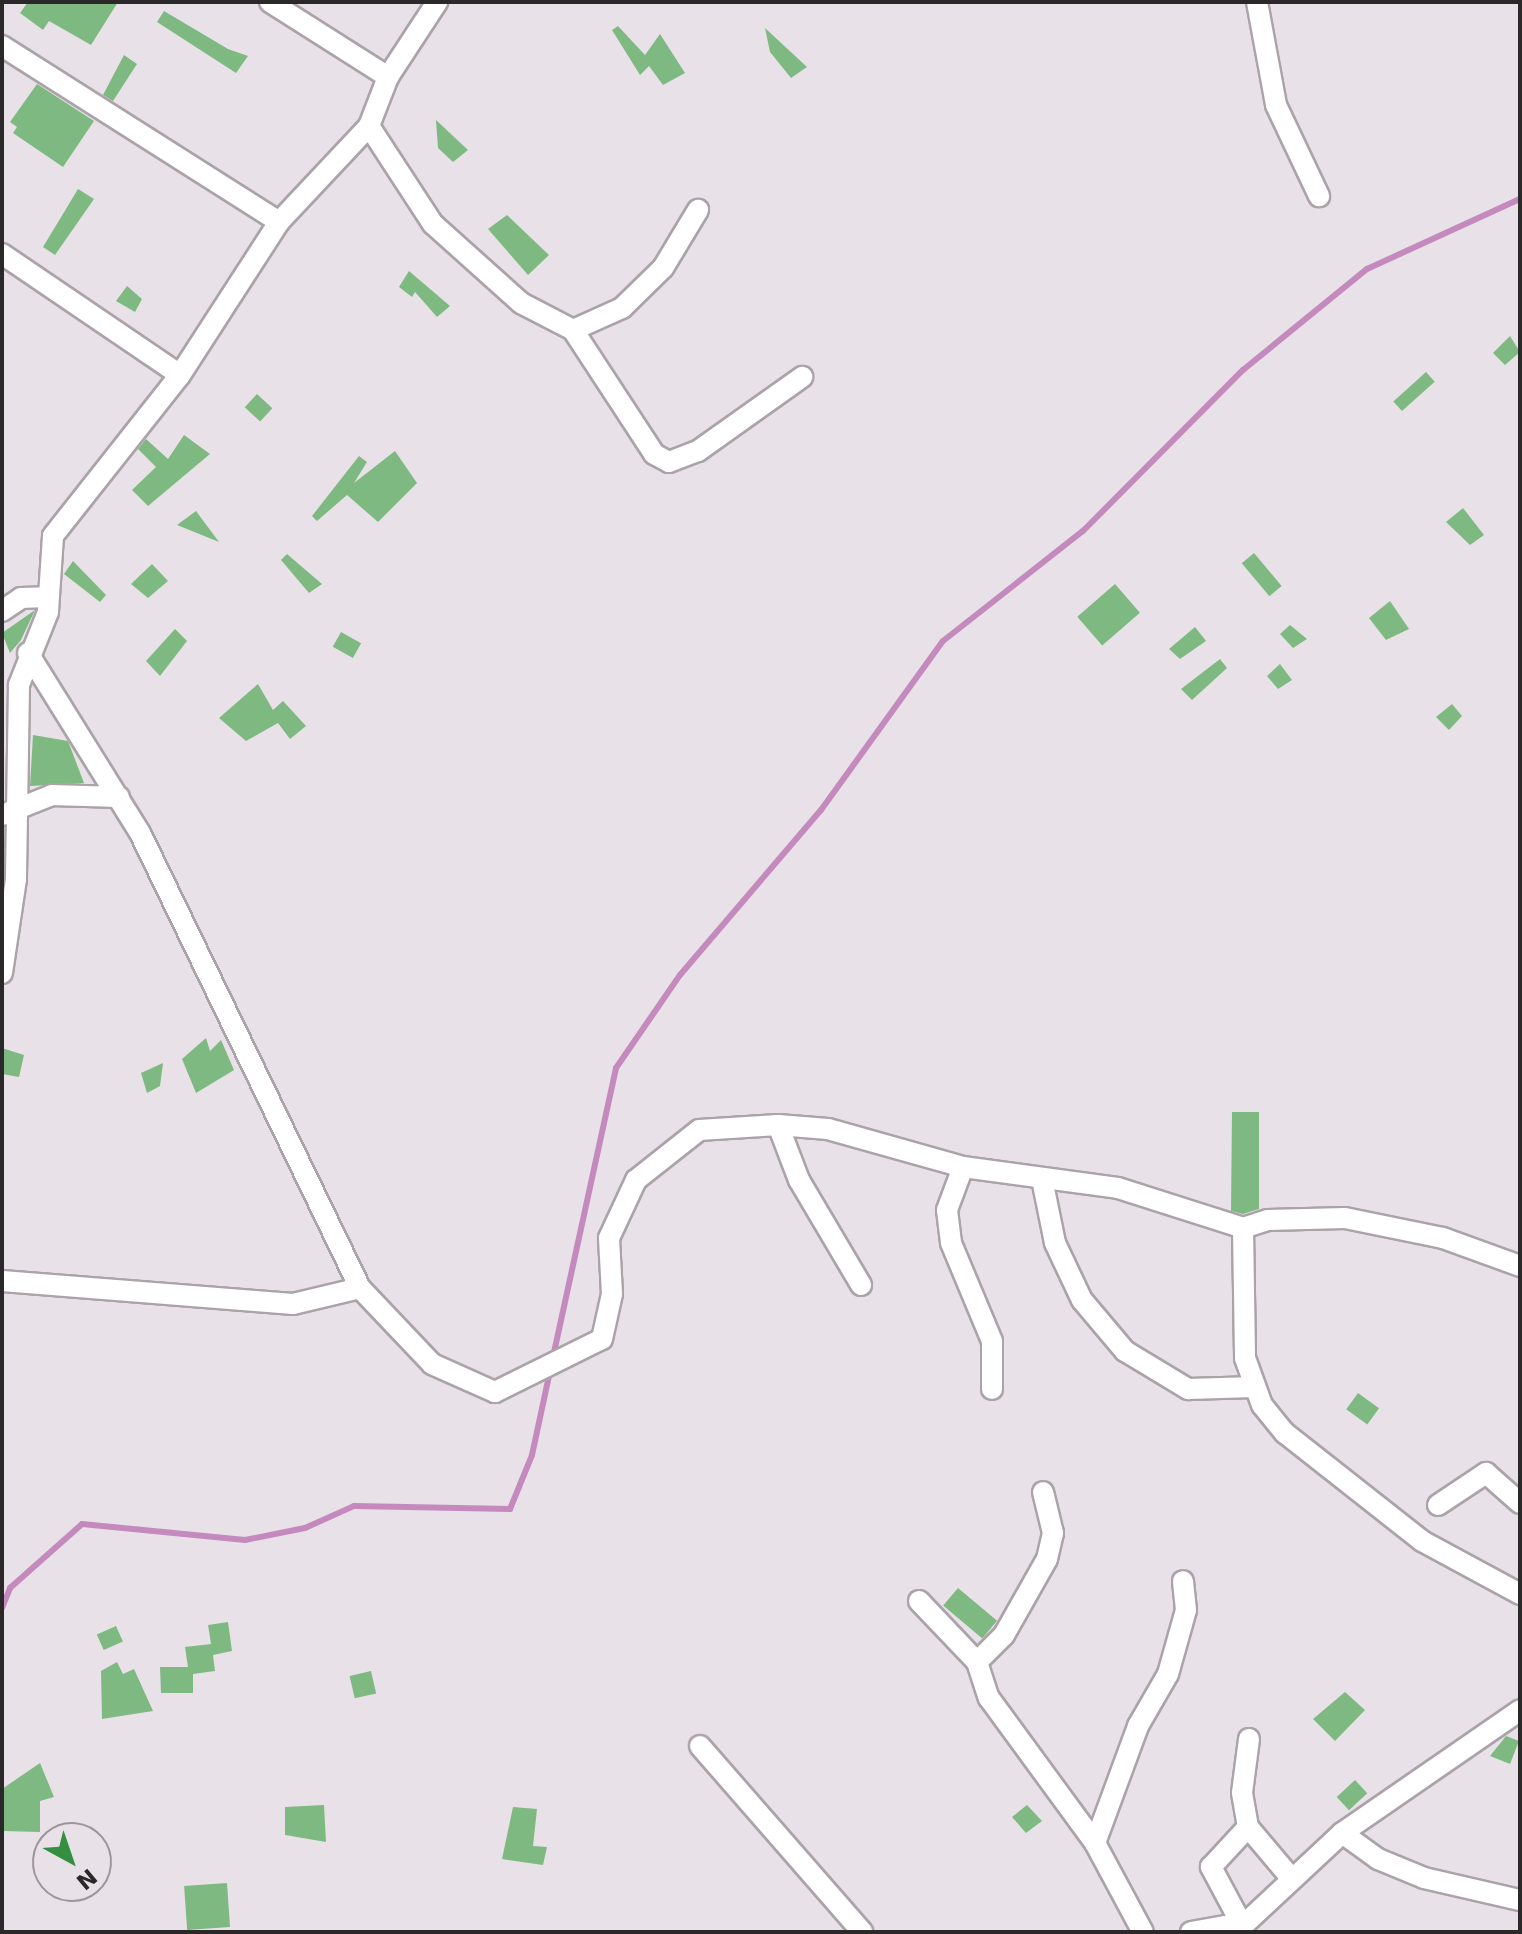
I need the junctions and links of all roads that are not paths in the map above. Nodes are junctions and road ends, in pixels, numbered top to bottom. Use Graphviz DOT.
graph roads {
  1 [pos="270,2"];
  2 [pos="437,2"];
  3 [pos="1257,2"];
  4 [pos="2,46"];
  5 [pos="388,77"];
  6 [pos="369,126"];
  7 [pos="1319,196"];
  8 [pos="698,210"];
  9 [pos="279,222"];
  10 [pos="2,254"];
  11 [pos="573,330"];
  12 [pos="180,375"];
  13 [pos="802,377"];
  14 [pos="46,597"];
  15 [pos="2,611"];
  16 [pos="28,653"];
  17 [pos="119,797"];
  18 [pos="10,812"];
  19 [pos="2,973"];
  20 [pos="778,1125"];
  21 [pos="963,1167"];
  22 [pos="1042,1179"];
  23 [pos="1243,1228"];
  24 [pos="1520,1266"];
  25 [pos="2,1281"];
  26 [pos="861,1285"];
  27 [pos="360,1288"];
  28 [pos="1255,1387"];
  29 [pos="992,1389"];
  30 [pos="1043,1492"];
  31 [pos="1520,1503"];
  32 [pos="1438,1505"];
  33 [pos="1183,1581"];
  34 [pos="1520,1594"];
  35 [pos="919,1601"];
  36 [pos="977,1662"];
  37 [pos="1518,1706"];
  38 [pos="1249,1739"];
  39 [pos="700,1746"];
  40 [pos="1248,1827"];
  41 [pos="1342,1833"];
  42 [pos="1095,1843"];
  43 [pos="1292,1879"];
  44 [pos="1520,1900"];
  45 [pos="1238,1928"];
  46 [pos="862,1932"];
  47 [pos="1143,1932"];
  48 [pos="1191,1932"];
  1 -- 5 [label="street"];
  2 -- 5 [label="street"];
  3 -- 7 [label="street"];
  4 -- 9 [label="street"];
  5 -- 6 [label="street"];
  6 -- 9 [label="street"];
  6 -- 11 [label="street"];
  8 -- 11 [label="street"];
  9 -- 12 [label="street"];
  10 -- 12 [label="street"];
  11 -- 13 [label="street"];
  12 -- 14 [label="street"];
  14 -- 15 [label="street"];
  14 -- 16 [label="street"];
  16 -- 17 [label="street"];
  16 -- 18 [label="street"];
  17 -- 18 [label="street"];
  17 -- 27 [label="street"];
  18 -- 19 [label="street"];
  20 -- 21 [label="street"];
  20 -- 26 [label="street"];
  20 -- 27 [label="street"];
  21 -- 22 [label="street"];
  21 -- 29 [label="street"];
  22 -- 23 [label="street"];
  22 -- 28 [label="street"];
  23 -- 24 [label="street"];
  23 -- 28 [label="street"];
  25 -- 27 [label="street"];
  28 -- 34 [label="street"];
  30 -- 36 [label="street"];
  31 -- 32 [label="street"];
  33 -- 42 [label="street"];
  35 -- 36 [label="street"];
  36 -- 42 [label="street"];
  37 -- 41 [label="street"];
  38 -- 40 [label="street"];
  39 -- 46 [label="street"];
  40 -- 43 [label="street"];
  40 -- 45 [label="street"];
  41 -- 43 [label="street"];
  41 -- 44 [label="street"];
  42 -- 47 [label="street"];
  43 -- 45 [label="street"];
  45 -- 48 [label="street"];
}
